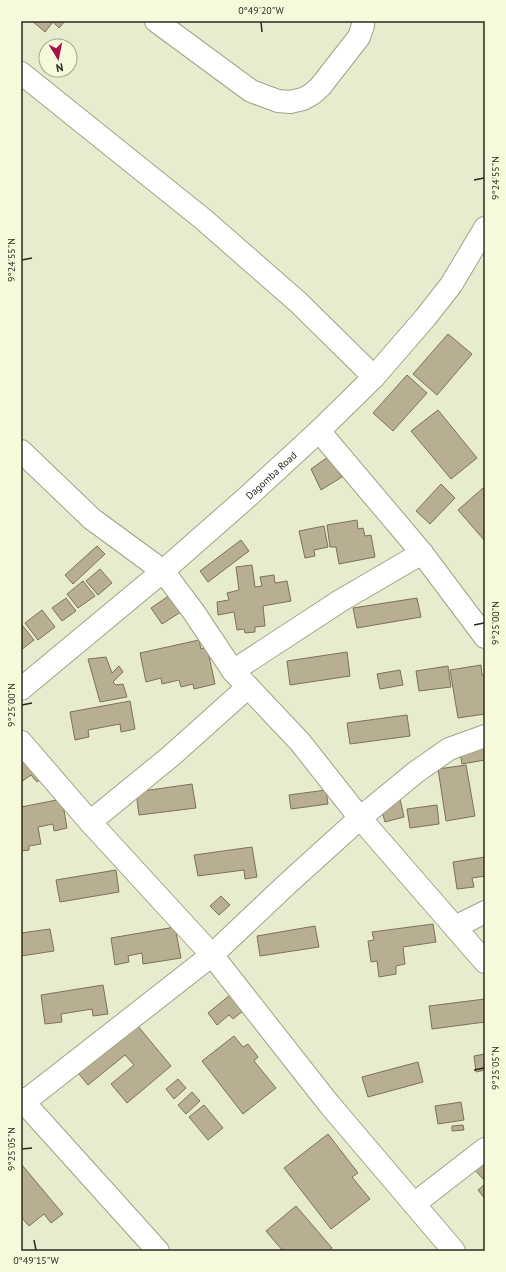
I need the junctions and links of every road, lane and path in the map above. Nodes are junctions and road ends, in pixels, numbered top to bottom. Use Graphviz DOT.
graph roads {
  1 [pos="156,21"];
  2 [pos="362,21"];
  3 [pos="21,73"];
  4 [pos="485,228"];
  5 [pos="374,377"];
  6 [pos="319,431"];
  7 [pos="21,451"];
  8 [pos="422,553"];
  9 [pos="163,571"];
  10 [pos="485,637"];
  11 [pos="233,671"];
  12 [pos="248,687"];
  13 [pos="21,690"];
  14 [pos="485,736"];
  15 [pos="21,742"];
  16 [pos="360,818"];
  17 [pos="90,822"];
  18 [pos="485,912"];
  19 [pos="455,927"];
  20 [pos="212,955"];
  21 [pos="485,962"];
  22 [pos="23,1100"];
  23 [pos="485,1149"];
  24 [pos="414,1204"];
  25 [pos="158,1251"];
  26 [pos="454,1251"];
  1 -- 2 [label="street"];
  3 -- 5 [label="street"];
  4 -- 5 [label="street, Dagomba Road"];
  5 -- 6 [label="street, Dagomba Road"];
  6 -- 8 [label="street"];
  6 -- 9 [label="street, Dagomba Road"];
  7 -- 9 [label="street"];
  8 -- 10 [label="street"];
  8 -- 11 [label="street"];
  9 -- 11 [label="street"];
  9 -- 13 [label="street, Dagomba Road"];
  11 -- 12 [label="street"];
  12 -- 16 [label="street"];
  12 -- 17 [label="street"];
  14 -- 16 [label="street"];
  15 -- 17 [label="street"];
  16 -- 19 [label="street"];
  16 -- 20 [label="street"];
  17 -- 20 [label="street"];
  18 -- 19 [label="street"];
  19 -- 21 [label="street"];
  20 -- 22 [label="street"];
  20 -- 24 [label="street"];
  22 -- 25 [label="street"];
  23 -- 24 [label="street"];
  24 -- 26 [label="street"];
}
